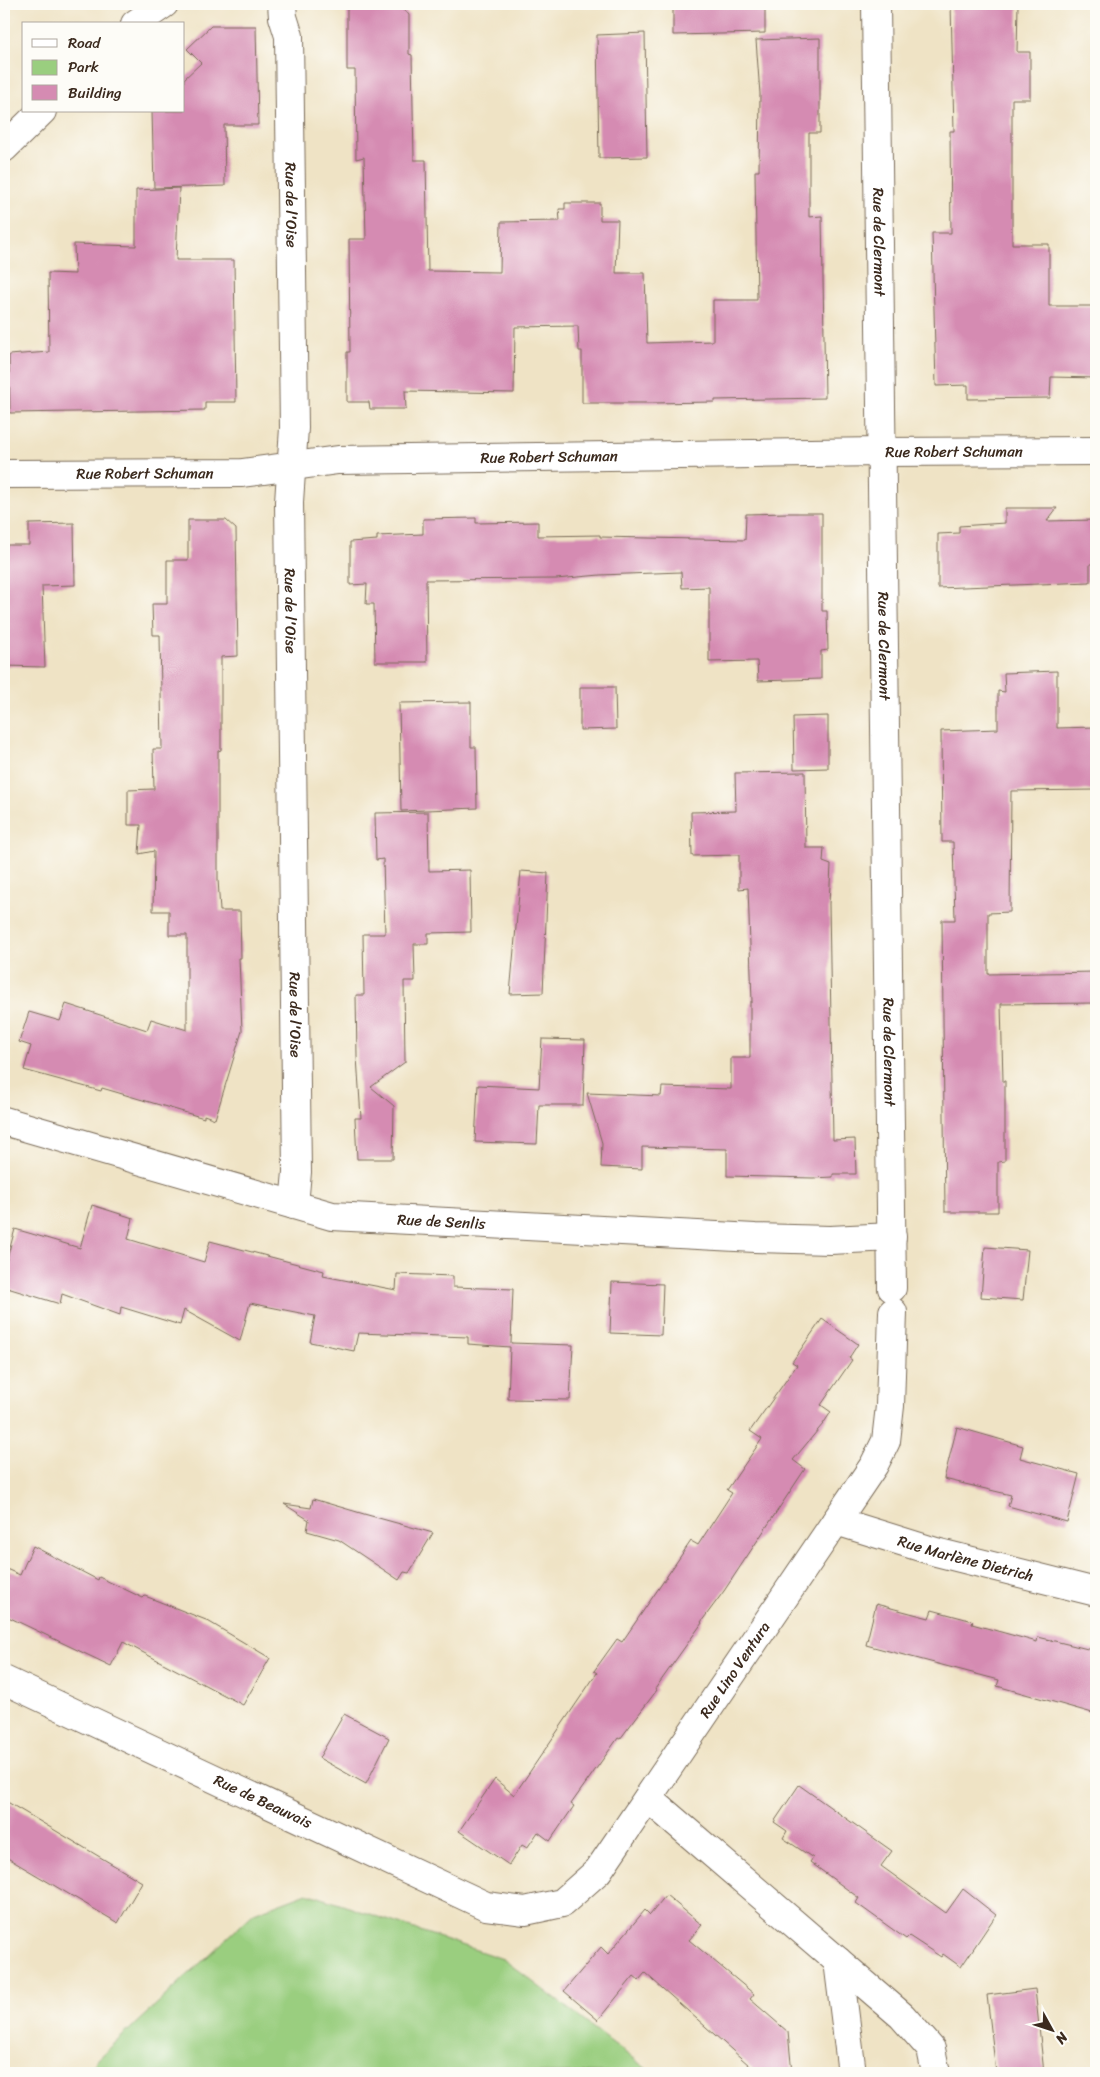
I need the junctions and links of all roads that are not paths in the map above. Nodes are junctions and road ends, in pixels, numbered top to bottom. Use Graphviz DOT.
graph roads {
  1 [pos="151,4"];
  2 [pos="164,4"];
  3 [pos="876,4"];
  4 [pos="278,8"];
  5 [pos="136,22"];
  6 [pos="137,22"];
  7 [pos="41,112"];
  8 [pos="4,148"];
  9 [pos="1096,451"];
  10 [pos="881,452"];
  11 [pos="292,466"];
  12 [pos="4,474"];
  13 [pos="4,1121"];
  14 [pos="294,1205"];
  15 [pos="892,1237"];
  16 [pos="892,1300"];
  17 [pos="836,1521"];
  18 [pos="1096,1592"];
  19 [pos="4,1680"];
  20 [pos="648,1798"];
  21 [pos="525,1911"];
  22 [pos="838,1961"];
  23 [pos="852,2073"];
  24 [pos="936,2073"];
  1 -- 5 [label="street"];
  2 -- 6 [label="street"];
  3 -- 10 [label="street, Rue de Clermont"];
  4 -- 11 [label="street, Rue de l'Oise"];
  7 -- 8 [label="street"];
  9 -- 10 [label="street, Rue Robert Schuman"];
  10 -- 11 [label="street, Rue Robert Schuman"];
  10 -- 15 [label="street, Rue de Clermont"];
  11 -- 12 [label="street, Rue Robert Schuman"];
  11 -- 14 [label="street, Rue de l'Oise"];
  13 -- 14 [label="street, Rue de Senlis"];
  14 -- 15 [label="street, Rue de Senlis"];
  15 -- 16 [label="street, Rue de Clermont"];
  16 -- 17 [label="street, Rue Lino Ventura"];
  17 -- 18 [label="street, Rue Marlène Dietrich"];
  17 -- 20 [label="street, Rue Lino Ventura"];
  19 -- 21 [label="street, Rue de Beauvais"];
  20 -- 21 [label="street, Rue Lino Ventura"];
  20 -- 22 [label="street"];
  22 -- 23 [label="street"];
  22 -- 24 [label="street"];
}
